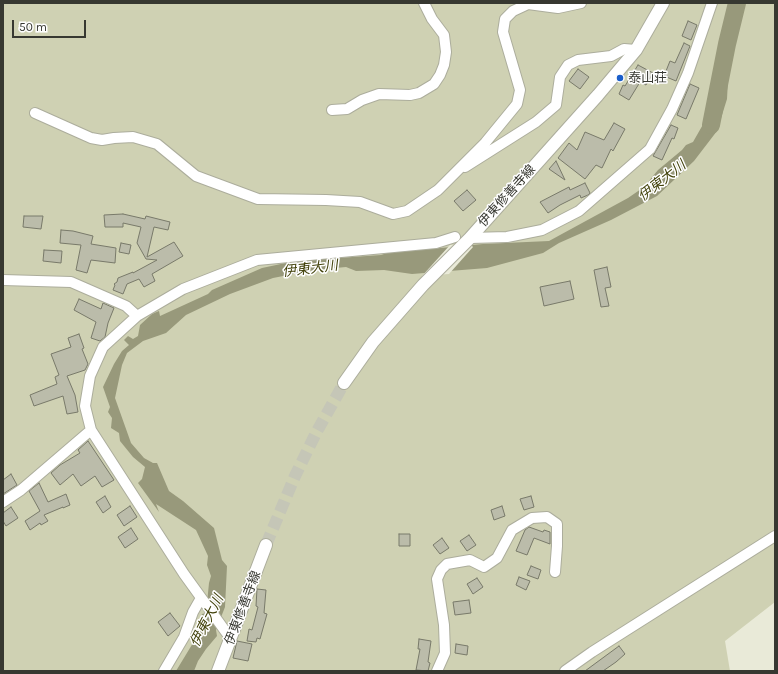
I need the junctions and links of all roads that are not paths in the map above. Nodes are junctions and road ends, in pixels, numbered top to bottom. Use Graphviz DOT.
graph roads {
  1 [pos="424,3"];
  2 [pos="581,3"];
  3 [pos="663,3"];
  4 [pos="712,3"];
  5 [pos="636,50"];
  6 [pos="332,110"];
  7 [pos="35,113"];
  8 [pos="458,169"];
  9 [pos="470,238"];
  10 [pos="457,243"];
  11 [pos="3,280"];
  12 [pos="137,316"];
  13 [pos="344,384"];
  14 [pos="91,430"];
  15 [pos="3,502"];
  16 [pos="775,536"];
  17 [pos="266,545"];
  18 [pos="555,572"];
  19 [pos="201,598"];
  20 [pos="231,639"];
  21 [pos="164,671"];
  22 [pos="218,671"];
  23 [pos="437,671"];
  24 [pos="565,671"];
  1 -- 6 [label="street"];
  2 -- 8 [label="street"];
  3 -- 5 [label="main road, 伊東修善寺線"];
  4 -- 9 [label="street"];
  5 -- 8 [label="street"];
  5 -- 9 [label="main road, 伊東修善寺線"];
  7 -- 8 [label="street"];
  9 -- 10 [label="main road, 伊東修善寺線"];
  10 -- 12 [label="street"];
  10 -- 13 [label="main road, 伊東修善寺線"];
  11 -- 12 [label="street"];
  12 -- 14 [label="street"];
  14 -- 15 [label="street"];
  14 -- 19 [label="street"];
  16 -- 24 [label="street"];
  17 -- 20 [label="main road, 伊東修善寺線"];
  18 -- 23 [label="street"];
  19 -- 20 [label="street"];
  19 -- 21 [label="street"];
  20 -- 22 [label="main road, 伊東修善寺線"];
}
